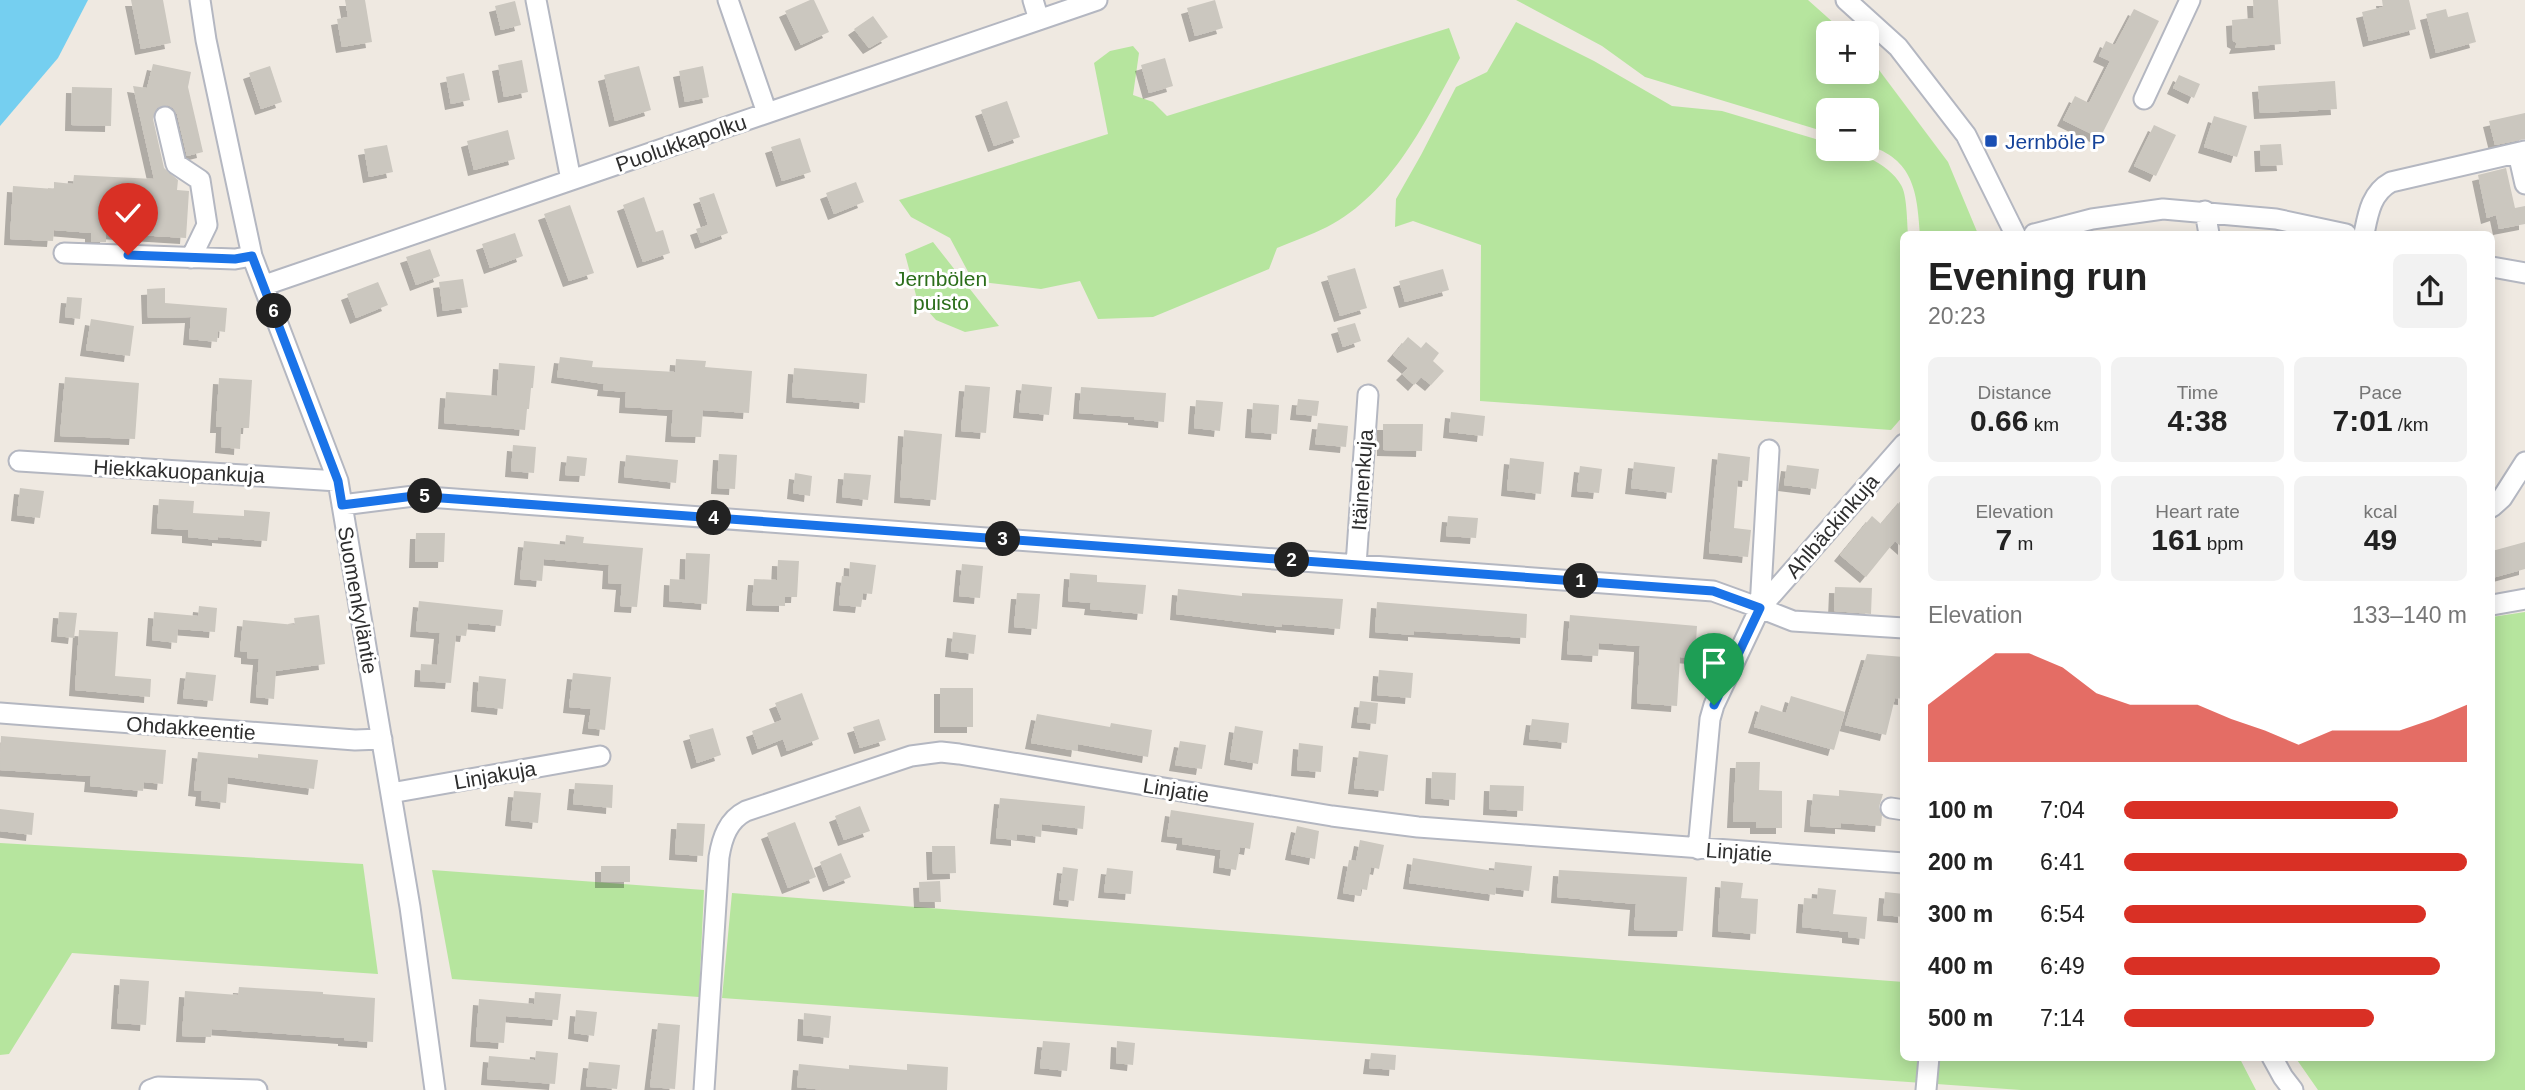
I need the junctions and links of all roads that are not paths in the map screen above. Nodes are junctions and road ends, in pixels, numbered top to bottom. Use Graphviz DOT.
graph roads {
  1 [pos="200,0"];
  2 [pos="536,0"];
  3 [pos="728,0"];
  4 [pos="1033,0"];
  5 [pos="1097,0"];
  6 [pos="1846,0"];
  7 [pos="2190,0"];
  8 [pos="1039,20"];
  9 [pos="2144,99"];
  10 [pos="767,113"];
  11 [pos="165,117"];
  12 [pos="2522,152"];
  13 [pos="571,180"];
  14 [pos="2525,184"];
  15 [pos="2205,211"];
  16 [pos="2014,231"];
  17 [pos="2046,231"];
  18 [pos="2208,231"];
  19 [pos="2332,231"];
  20 [pos="2365,231"];
  21 [pos="64,253"];
  22 [pos="252,256"];
  23 [pos="191,258"];
  24 [pos="2495,268"];
  25 [pos="2525,273"];
  26 [pos="265,285"];
  27 [pos="1368,394"];
  28 [pos="1900,449"];
  29 [pos="1769,450"];
  30 [pos="19,461"];
  31 [pos="2525,462"];
  32 [pos="338,481"];
  33 [pos="2495,504"];
  34 [pos="342,505"];
  35 [pos="1356,565"];
  36 [pos="2525,599"];
  37 [pos="2495,604"];
  38 [pos="1760,608"];
  39 [pos="1900,628"];
  40 [pos="0,713"];
  41 [pos="382,739"];
  42 [pos="600,756"];
  43 [pos="391,793"];
  44 [pos="1698,849"];
  45 [pos="1900,863"];
  46 [pos="1929,1061"];
  47 [pos="2274,1061"];
  48 [pos="150,1090"];
  49 [pos="257,1090"];
  50 [pos="435,1090"];
  51 [pos="704,1090"];
  52 [pos="1926,1090"];
  53 [pos="2293,1090"];
  1 -- 22 [label="street, Suomenkyläntie"];
  2 -- 13 [label="street"];
  3 -- 10 [label="street"];
  4 -- 8 [label="street"];
  5 -- 8 [label="street, Puolukkapolku"];
  6 -- 16 [label="street"];
  7 -- 9 [label="street"];
  8 -- 10 [label="street, Puolukkapolku"];
  10 -- 13 [label="street, Puolukkapolku"];
  11 -- 23 [label="street"];
  12 -- 14 [label="street"];
  12 -- 20 [label="street"];
  13 -- 26 [label="street, Puolukkapolku"];
  15 -- 17 [label="street"];
  15 -- 18 [label="street"];
  15 -- 19 [label="street"];
  21 -- 23 [label="street"];
  22 -- 23 [label="street"];
  22 -- 26 [label="street, Suomenkyläntie"];
  24 -- 25 [label="street"];
  26 -- 32 [label="street, Suomenkyläntie"];
  27 -- 35 [label="street, Itäinenkuja"];
  28 -- 38 [label="street, Ahlbäckinkuja"];
  29 -- 38 [label="street"];
  30 -- 32 [label="street, Hiekkakuopankuja"];
  31 -- 33 [label="street"];
  32 -- 34 [label="street, Suomenkyläntie"];
  34 -- 35 [label="street"];
  34 -- 41 [label="street, Suomenkyläntie"];
  35 -- 38 [label="street"];
  36 -- 37 [label="street"];
  38 -- 39 [label="street"];
  38 -- 44 [label="street"];
  40 -- 41 [label="street, Ohdakkeentie"];
  41 -- 43 [label="street, Suomenkyläntie"];
  42 -- 43 [label="street, Linjakuja"];
  43 -- 50 [label="street, Suomenkyläntie"];
  44 -- 45 [label="street, Linjatie"];
  44 -- 51 [label="street, Linjatie"];
  46 -- 52 [label="street"];
  47 -- 53 [label="street"];
  48 -- 49 [label="street"];
}
